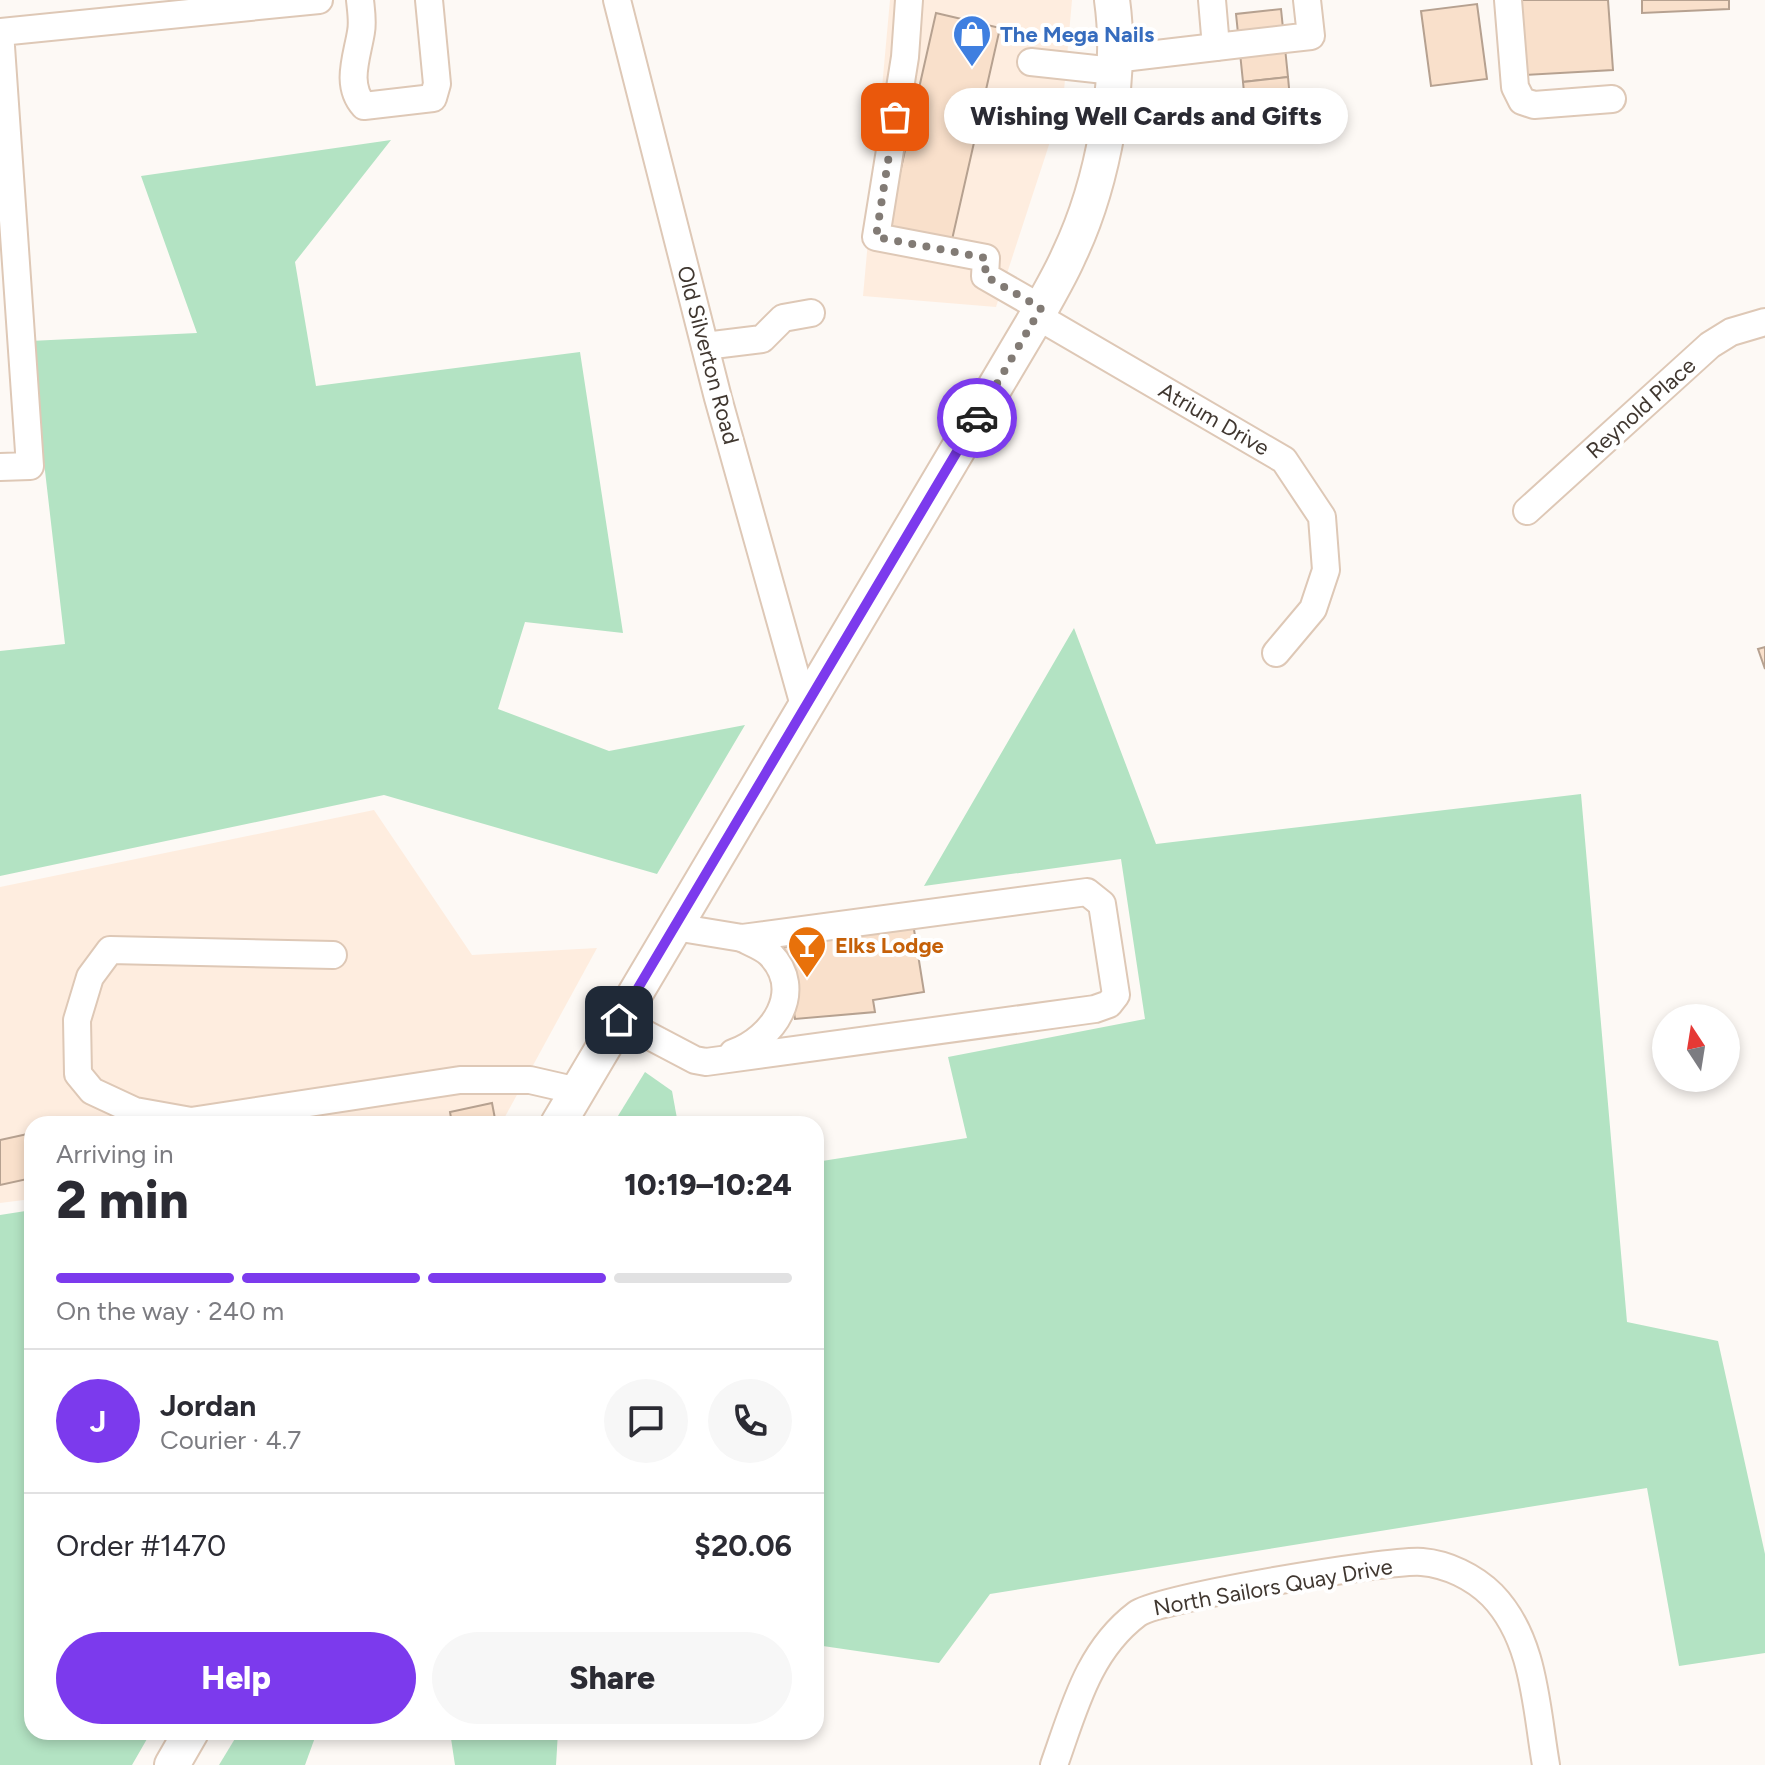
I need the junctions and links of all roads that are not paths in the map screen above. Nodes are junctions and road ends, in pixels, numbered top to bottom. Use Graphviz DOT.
graph roads {
  1 [pos="319,0"];
  2 [pos="360,0"];
  3 [pos="429,0"];
  4 [pos="617,0"];
  5 [pos="909,0"];
  6 [pos="1112,0"];
  7 [pos="1212,0"];
  8 [pos="1307,0"];
  9 [pos="1508,0"];
  10 [pos="231,4"];
  11 [pos="0,32"];
  12 [pos="1216,47"];
  13 [pos="1031,62"];
  14 [pos="1114,65"];
  15 [pos="1612,99"];
  16 [pos="6,254"];
  17 [pos="1039,312"];
  18 [pos="811,313"];
  19 [pos="1765,322"];
  20 [pos="705,346"];
  21 [pos="11,352"];
  22 [pos="0,467"];
  23 [pos="1527,511"];
  24 [pos="1276,653"];
  25 [pos="805,709"];
  26 [pos="675,927"];
  27 [pos="742,938"];
  28 [pos="333,955"];
  29 [pos="619,1020"];
  30 [pos="706,1062"];
  31 [pos="578,1091"];
  32 [pos="163,1116"];
  33 [pos="224,1116"];
  34 [pos="563,1116"];
  35 [pos="186,1740"];
  36 [pos="172,1765"];
  37 [pos="1054,1765"];
  38 [pos="1546,1765"];
  1 -- 10 [label="street"];
  2 -- 3 [label="street"];
  4 -- 20 [label="street, Old Silverton Road"];
  5 -- 17 [label="street, Atrium Drive"];
  6 -- 14 [label="main road"];
  7 -- 12 [label="street"];
  8 -- 12 [label="street"];
  9 -- 15 [label="street"];
  10 -- 11 [label="street"];
  11 -- 16 [label="street"];
  12 -- 14 [label="street"];
  13 -- 14 [label="street"];
  14 -- 17 [label="main road"];
  16 -- 21 [label="street"];
  17 -- 24 [label="street, Atrium Drive"];
  17 -- 25 [label="main road"];
  18 -- 20 [label="street"];
  19 -- 23 [label="street, Reynold Place"];
  20 -- 25 [label="street, Old Silverton Road"];
  21 -- 22 [label="street"];
  25 -- 26 [label="main road"];
  26 -- 27 [label="street"];
  26 -- 29 [label="main road"];
  27 -- 30 [label="street"];
  27 -- 30 [label="street"];
  28 -- 32 [label="street"];
  29 -- 30 [label="street"];
  29 -- 31 [label="main road"];
  31 -- 33 [label="street"];
  31 -- 34 [label="main road"];
  35 -- 36 [label="main road"];
  37 -- 38 [label="street, North Sailors Quay Drive"];
}
